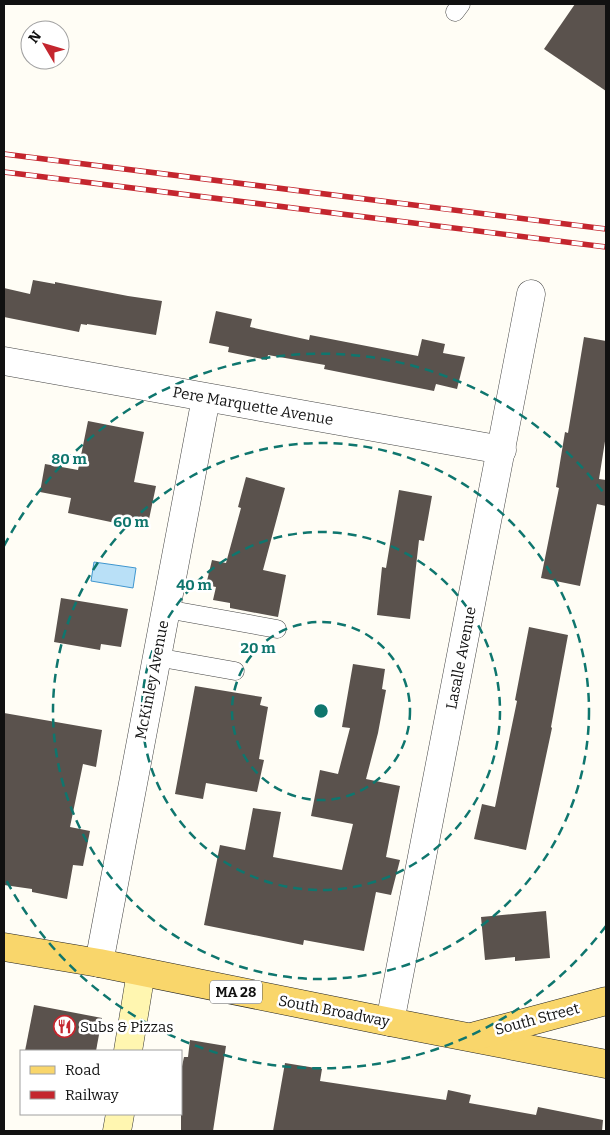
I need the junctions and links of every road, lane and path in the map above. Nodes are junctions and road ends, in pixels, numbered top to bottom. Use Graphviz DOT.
graph roads {
  1 [pos="531,294"];
  2 [pos="4,362"];
  3 [pos="206,398"];
  4 [pos="502,450"];
  5 [pos="166,609"];
  6 [pos="276,629"];
  7 [pos="156,657"];
  8 [pos="235,671"];
  9 [pos="4,947"];
  10 [pos="99,963"];
  11 [pos="141,972"];
  12 [pos="606,1001"];
  13 [pos="390,1022"];
  14 [pos="468,1037"];
  15 [pos="128,1050"];
  16 [pos="606,1064"];
  17 [pos="120,1115"];
  18 [pos="117,1131"];
  1 -- 4 [label="street, Lasalle Avenue"];
  2 -- 3 [label="street, Pere Marquette Avenue"];
  3 -- 4 [label="street, Pere Marquette Avenue"];
  3 -- 5 [label="street, McKinley Avenue"];
  4 -- 13 [label="street, Lasalle Avenue"];
  5 -- 6 [label="lane"];
  5 -- 7 [label="street, McKinley Avenue"];
  7 -- 8 [label="lane"];
  7 -- 10 [label="street, McKinley Avenue"];
  9 -- 10 [label="main road, South Broadway / MA 28"];
  10 -- 11 [label="main road, South Broadway / MA 28"];
  11 -- 13 [label="main road, South Broadway / MA 28"];
  11 -- 15 [label="main road"];
  12 -- 14 [label="main road, South Street / MA 28"];
  13 -- 14 [label="main road, South Broadway / MA 28"];
  14 -- 16 [label="main road, South Broadway / MA 28"];
  17 -- 18 [label="main road"];
}
